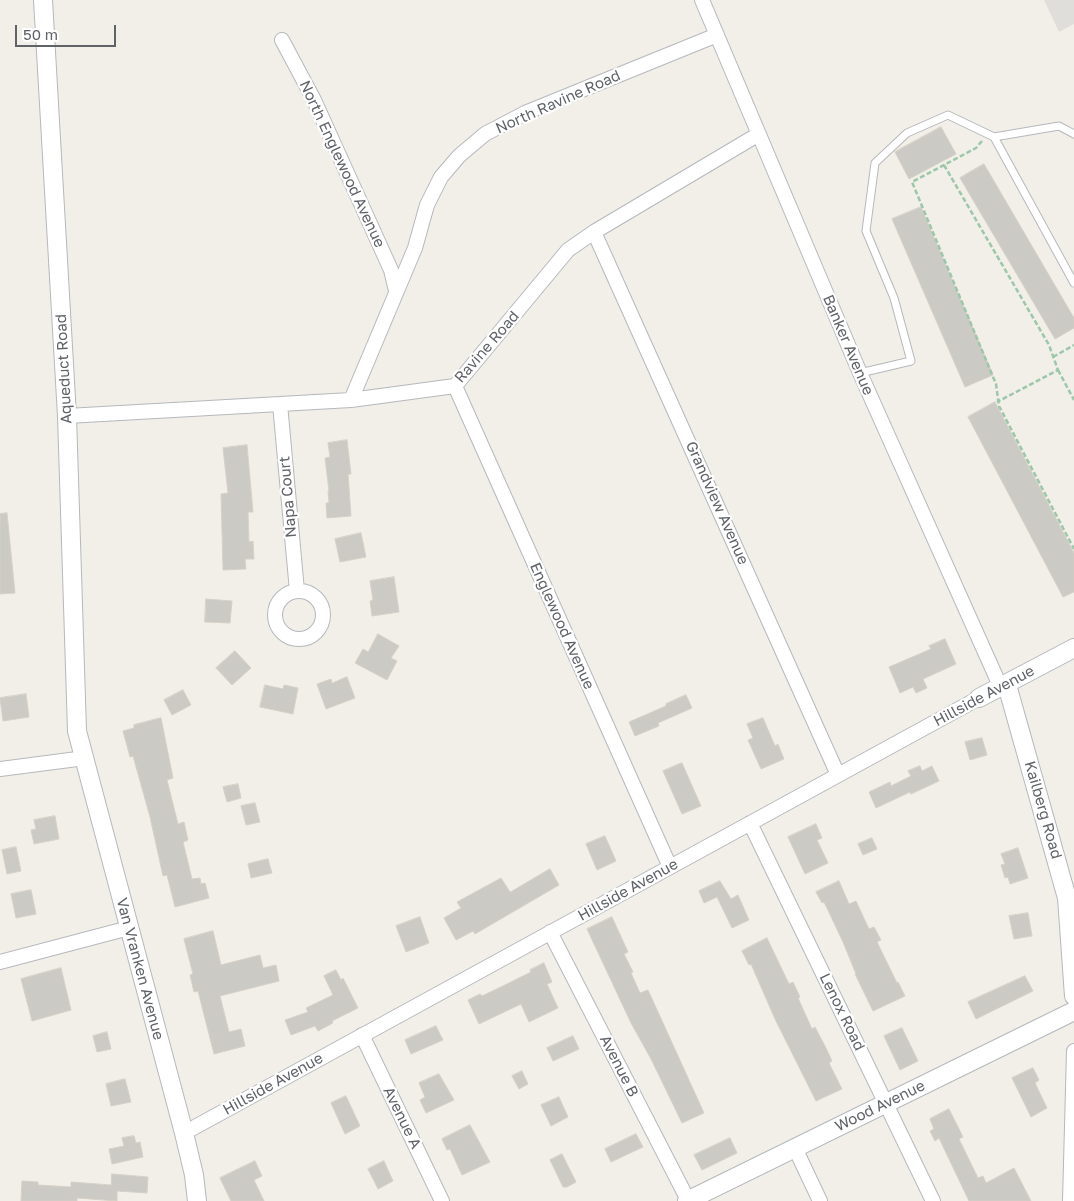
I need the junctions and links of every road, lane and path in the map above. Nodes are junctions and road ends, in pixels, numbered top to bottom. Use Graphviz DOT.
graph roads {
  1 [pos="43,0"];
  2 [pos="702,0"];
  3 [pos="718,35"];
  4 [pos="282,40"];
  5 [pos="759,134"];
  6 [pos="1074,134"];
  7 [pos="991,136"];
  8 [pos="944,165"];
  9 [pos="594,232"];
  10 [pos="1074,283"];
  11 [pos="396,291"];
  12 [pos="1074,345"];
  13 [pos="1053,357"];
  14 [pos="1058,370"];
  15 [pos="860,373"];
  16 [pos="455,386"];
  17 [pos="351,400"];
  18 [pos="1074,400"];
  19 [pos="997,402"];
  20 [pos="280,404"];
  21 [pos="67,416"];
  22 [pos="1074,550"];
  23 [pos="297,591"];
  24 [pos="1074,648"];
  25 [pos="1004,686"];
  26 [pos="979,698"];
  27 [pos="79,738"];
  28 [pos="84,758"];
  29 [pos="0,769"];
  30 [pos="838,775"];
  31 [pos="750,823"];
  32 [pos="670,867"];
  33 [pos="1071,911"];
  34 [pos="129,928"];
  35 [pos="550,932"];
  36 [pos="0,962"];
  37 [pos="1074,996"];
  38 [pos="1074,1011"];
  39 [pos="362,1035"];
  40 [pos="1074,1050"];
  41 [pos="886,1103"];
  42 [pos="184,1133"];
  43 [pos="795,1148"];
  44 [pos="197,1201"];
  45 [pos="442,1201"];
  46 [pos="687,1201"];
  47 [pos="820,1201"];
  48 [pos="933,1201"];
  49 [pos="1070,1201"];
  1 -- 21 [label="street, Aqueduct Road"];
  2 -- 3 [label="street, Banker Avenue"];
  3 -- 5 [label="street, Banker Avenue"];
  3 -- 11 [label="street, North Ravine Road"];
  4 -- 11 [label="street, North Englewood Avenue"];
  5 -- 9 [label="street, Ravine Road"];
  5 -- 15 [label="street, Banker Avenue"];
  6 -- 7 [label="lane"];
  7 -- 8 [label="path"];
  7 -- 10 [label="lane"];
  7 -- 15 [label="lane"];
  8 -- 13 [label="path"];
  8 -- 19 [label="path"];
  9 -- 16 [label="street, Ravine Road"];
  9 -- 30 [label="street, Grandview Avenue"];
  11 -- 17 [label="street, North Ravine Road"];
  12 -- 13 [label="path"];
  13 -- 14 [label="path"];
  14 -- 18 [label="path"];
  14 -- 19 [label="path"];
  15 -- 25 [label="street, Banker Avenue"];
  16 -- 17 [label="street, Ravine Road"];
  16 -- 32 [label="street, Englewood Avenue"];
  17 -- 20 [label="street, Ravine Road"];
  19 -- 22 [label="path"];
  20 -- 21 [label="street, Ravine Road"];
  20 -- 23 [label="street, Napa Court"];
  21 -- 27 [label="street, Aqueduct Road"];
  24 -- 25 [label="street, Hillside Avenue"];
  25 -- 26 [label="street, Hillside Avenue"];
  25 -- 33 [label="street, Kailberg Road"];
  26 -- 30 [label="street, Hillside Avenue"];
  27 -- 28 [label="street, Van Vranken Avenue"];
  28 -- 29 [label="street"];
  28 -- 34 [label="street, Van Vranken Avenue"];
  30 -- 31 [label="street, Hillside Avenue"];
  31 -- 32 [label="street, Hillside Avenue"];
  31 -- 41 [label="street, Lenox Road"];
  32 -- 35 [label="street, Hillside Avenue"];
  33 -- 37 [label="street, Kailberg Road"];
  34 -- 36 [label="street"];
  34 -- 42 [label="street, Van Vranken Avenue"];
  35 -- 39 [label="street, Hillside Avenue"];
  35 -- 46 [label="street, Avenue B"];
  38 -- 41 [label="street, Wood Avenue"];
  39 -- 42 [label="street, Hillside Avenue"];
  39 -- 45 [label="street, Avenue A"];
  40 -- 49 [label="street"];
  41 -- 43 [label="street, Wood Avenue"];
  41 -- 48 [label="street, Lenox Road"];
  42 -- 44 [label="street, Van Vranken Avenue"];
  43 -- 46 [label="street, Wood Avenue"];
  43 -- 47 [label="street"];
}
